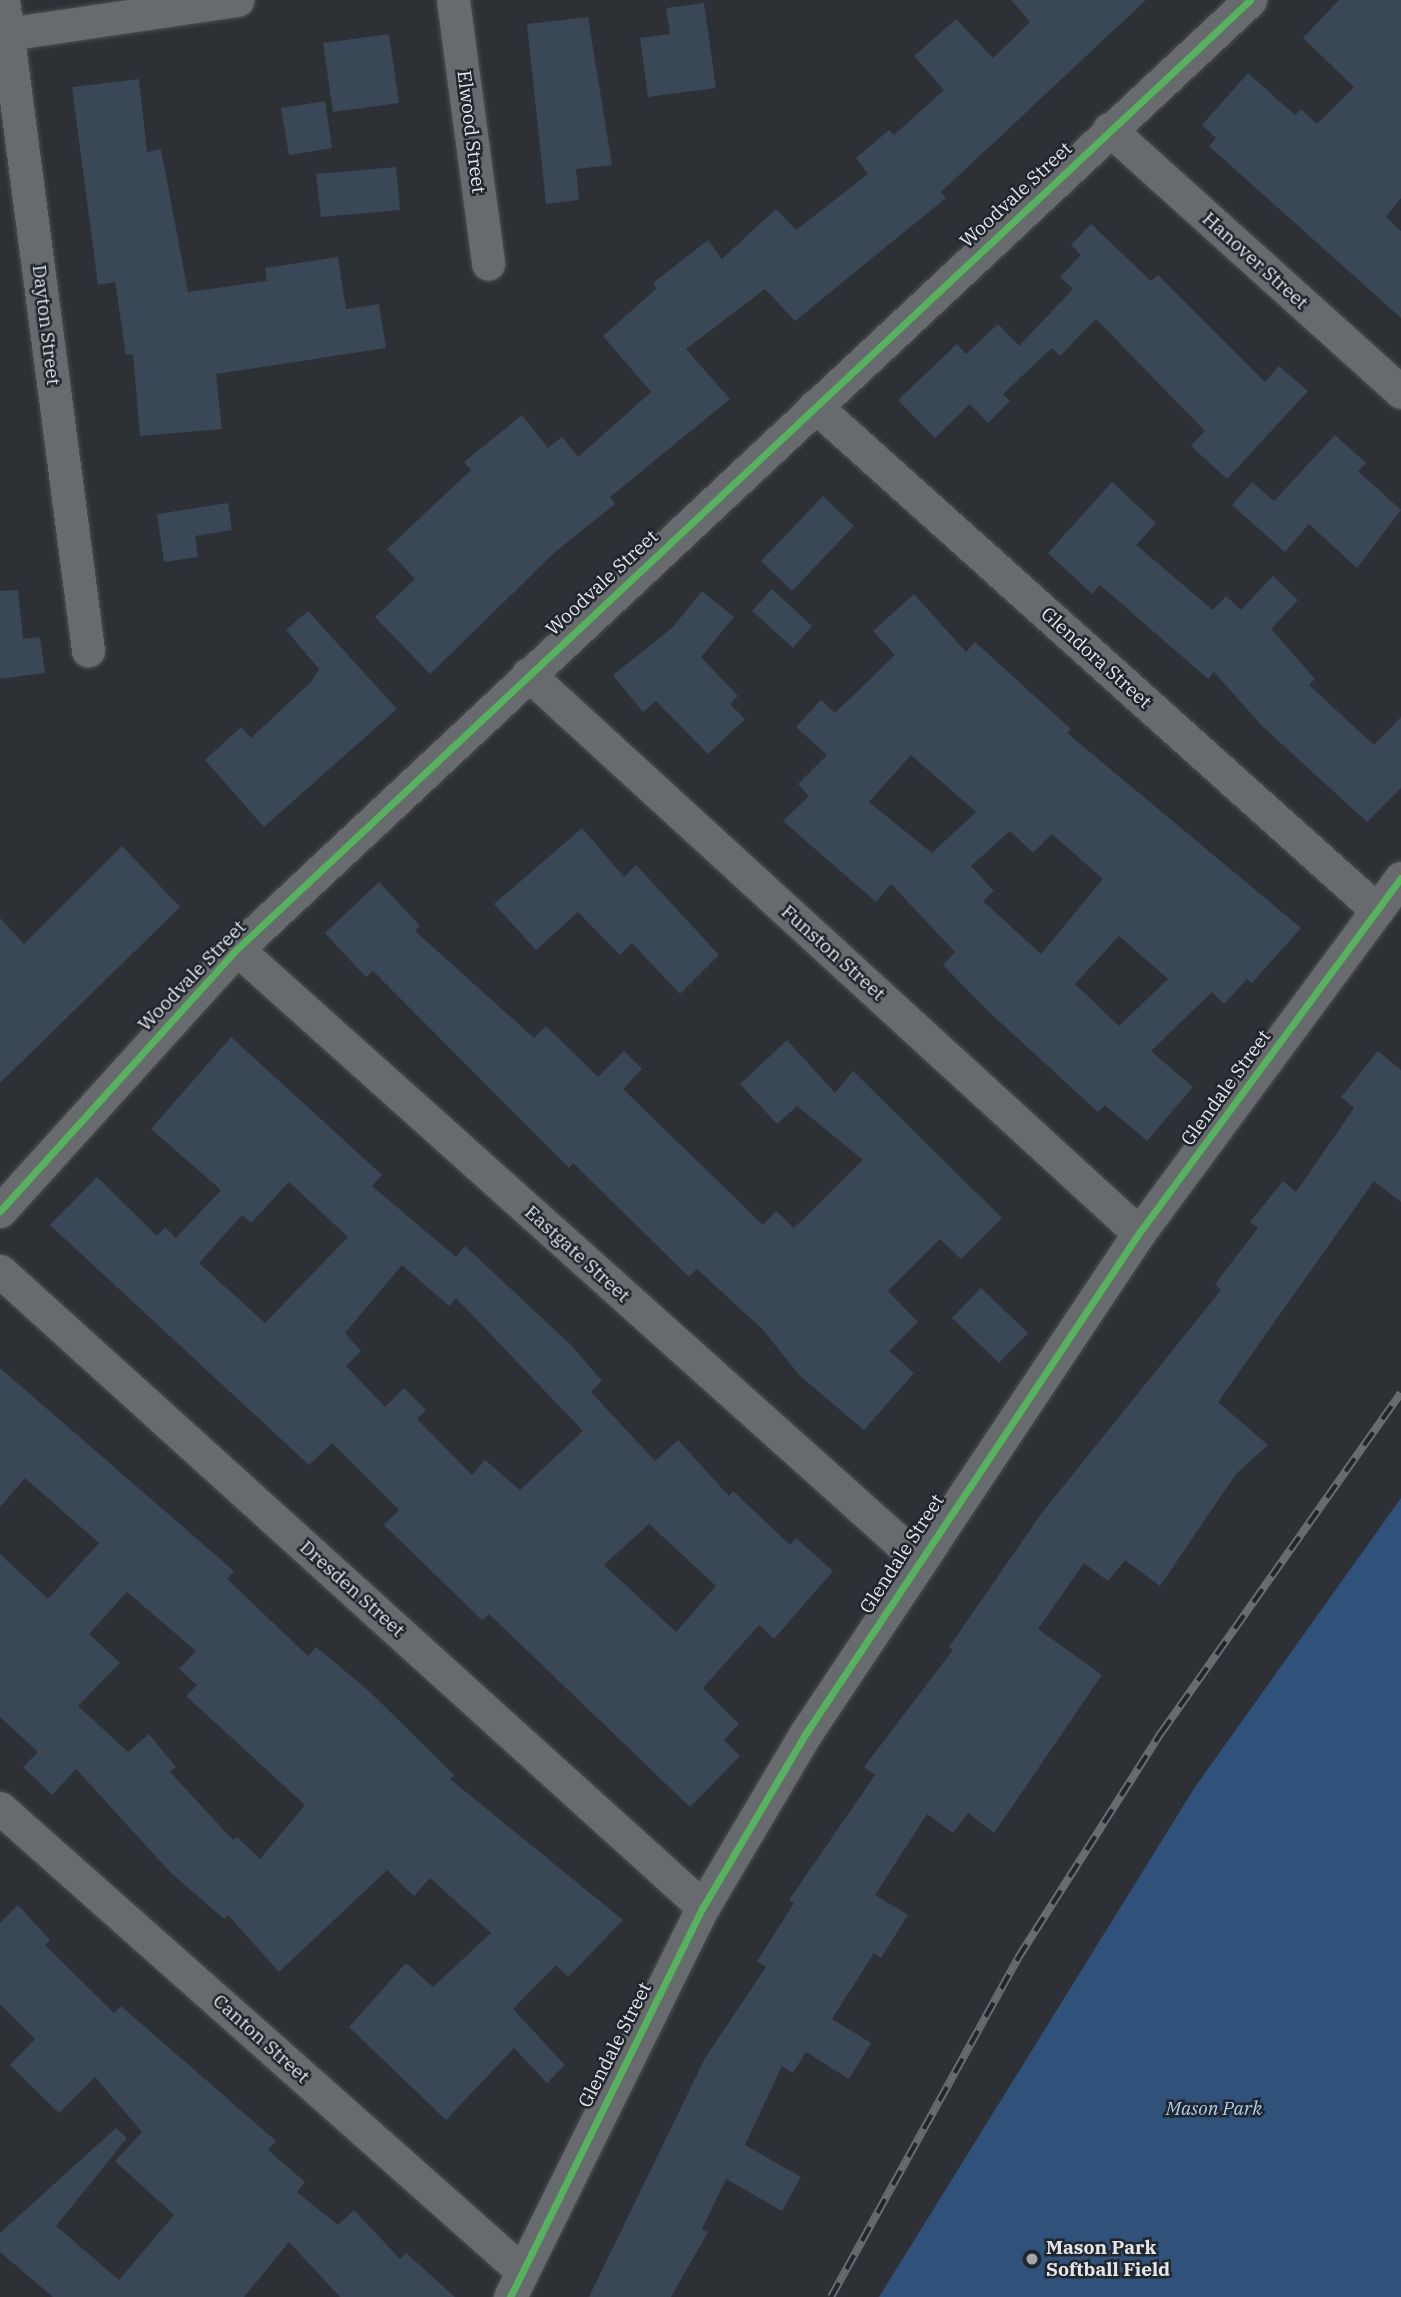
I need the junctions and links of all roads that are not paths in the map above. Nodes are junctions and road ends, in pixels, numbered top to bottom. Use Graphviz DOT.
graph roads {
  1 [pos="3,0"];
  2 [pos="237,0"];
  3 [pos="453,0"];
  4 [pos="1250,0"];
  5 [pos="4,34"];
  6 [pos="1109,129"];
  7 [pos="488,264"];
  8 [pos="1401,392"];
  9 [pos="815,406"];
  10 [pos="88,650"];
  11 [pos="528,674"];
  12 [pos="1401,878"];
  13 [pos="1377,910"];
  14 [pos="237,949"];
  15 [pos="0,1211"];
  16 [pos="1139,1233"];
  17 [pos="0,1271"];
  18 [pos="917,1558"];
  19 [pos="0,1808"];
  20 [pos="703,1907"];
  21 [pos="516,2284"];
  1 -- 5 [label="street, Dayton Street"];
  2 -- 5 [label="street"];
  3 -- 7 [label="street, Elwood Street"];
  4 -- 6 [label="street, Woodvale Street"];
  5 -- 10 [label="street, Dayton Street"];
  6 -- 8 [label="street, Hanover Street"];
  6 -- 9 [label="street, Woodvale Street"];
  9 -- 11 [label="street, Woodvale Street"];
  9 -- 13 [label="street, Glendora Street"];
  11 -- 14 [label="street, Woodvale Street"];
  11 -- 16 [label="street, Funston Street"];
  12 -- 13 [label="street, Glendale Street"];
  13 -- 16 [label="street, Glendale Street"];
  14 -- 15 [label="street, Woodvale Street"];
  14 -- 18 [label="street, Eastgate Street"];
  16 -- 18 [label="street, Glendale Street"];
  17 -- 20 [label="street, Dresden Street"];
  18 -- 20 [label="street, Glendale Street"];
  19 -- 21 [label="street, Canton Street"];
  20 -- 21 [label="street, Glendale Street"];
}
